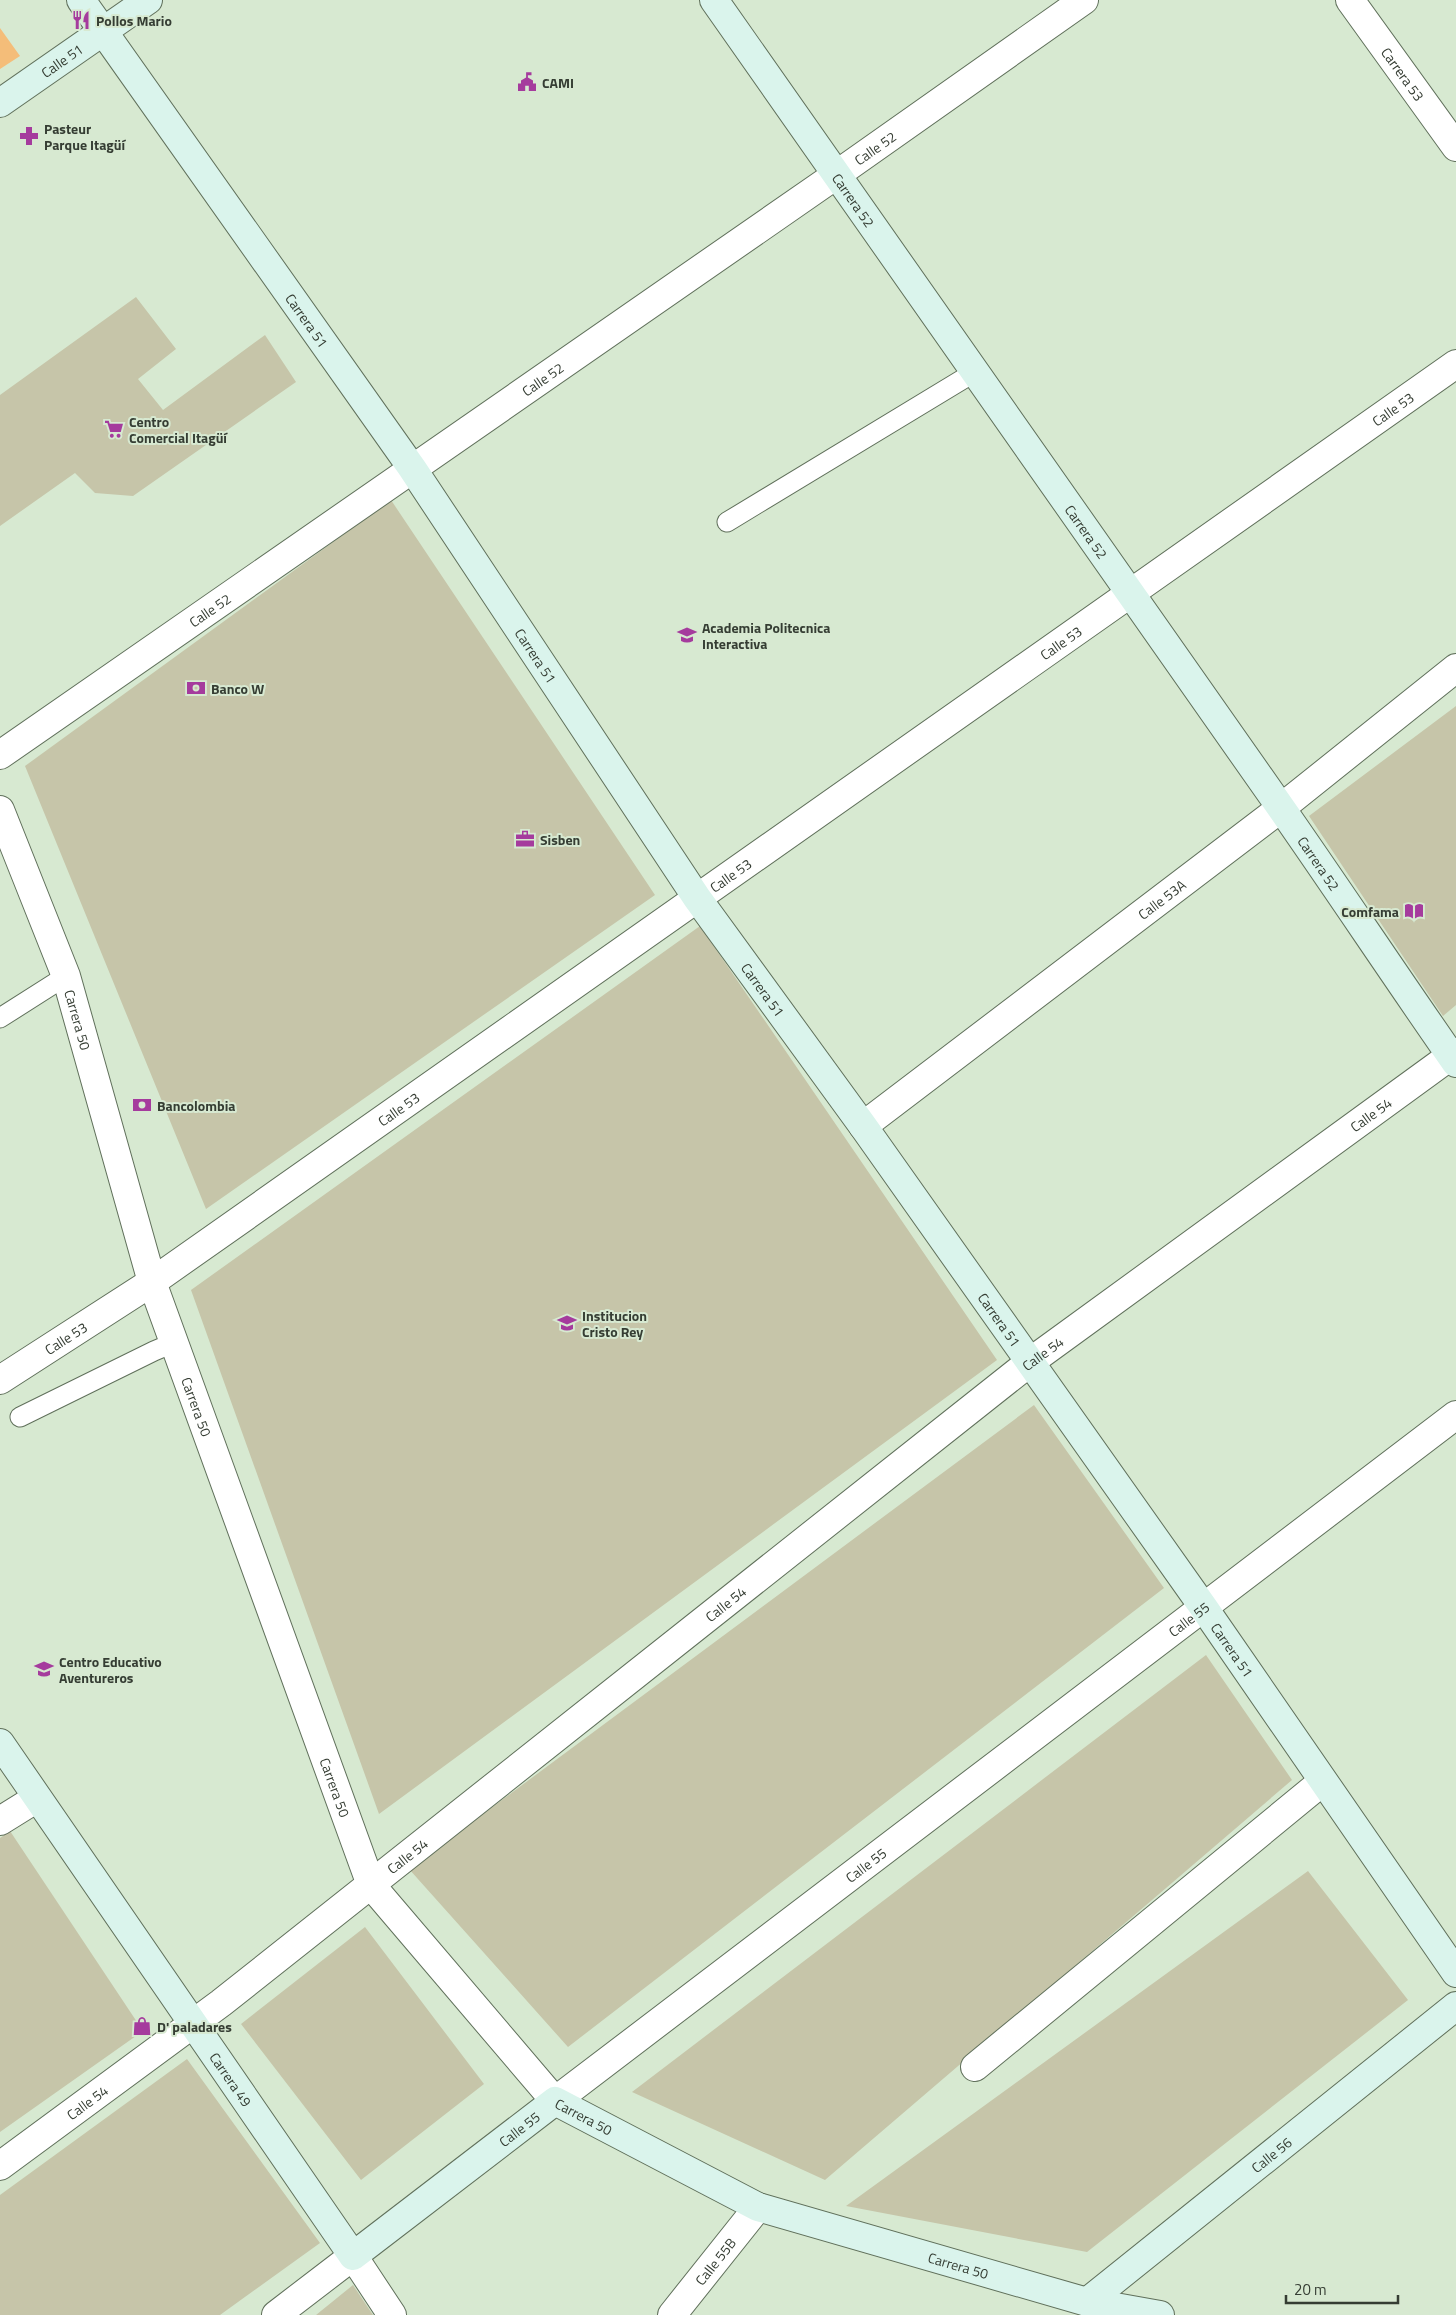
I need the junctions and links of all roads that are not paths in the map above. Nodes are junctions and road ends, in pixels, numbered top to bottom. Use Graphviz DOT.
graph roads {
  1 [pos="81,0"];
  2 [pos="148,0"];
  3 [pos="714,0"];
  4 [pos="1084,0"];
  5 [pos="1350,0"];
  6 [pos="102,30"];
  7 [pos="0,103"];
  8 [pos="1456,147"];
  9 [pos="836,175"];
  10 [pos="1456,364"];
  11 [pos="973,373"];
  12 [pos="412,468"];
  13 [pos="727,522"];
  14 [pos="1130,595"];
  15 [pos="1456,668"];
  16 [pos="0,755"];
  17 [pos="1280,808"];
  18 [pos="0,810"];
  19 [pos="697,898"];
  20 [pos="66,976"];
  21 [pos="0,1018"];
  22 [pos="1454,1057"];
  23 [pos="863,1126"];
  24 [pos="152,1282"];
  25 [pos="173,1343"];
  26 [pos="1030,1362"];
  27 [pos="0,1380"];
  28 [pos="1456,1415"];
  29 [pos="20,1417"];
  30 [pos="1204,1608"];
  31 [pos="0,1743"];
  32 [pos="1322,1782"];
  33 [pos="38,1798"];
  34 [pos="0,1820"];
  35 [pos="371,1886"];
  36 [pos="1456,1973"];
  37 [pos="1456,2006"];
  38 [pos="192,2025"];
  39 [pos="975,2067"];
  40 [pos="555,2102"];
  41 [pos="0,2166"];
  42 [pos="758,2207"];
  43 [pos="353,2256"];
  44 [pos="1087,2302"];
  45 [pos="276,2315"];
  46 [pos="392,2315"];
  47 [pos="672,2315"];
  48 [pos="1160,2315"];
  1 -- 6 [label="main road, Carrera 51"];
  2 -- 6 [label="main road, Calle 51"];
  3 -- 9 [label="main road, Carrera 52"];
  4 -- 9 [label="street, Calle 52"];
  5 -- 8 [label="street, Carrera 53"];
  6 -- 7 [label="main road, Calle 51"];
  6 -- 12 [label="main road, Carrera 51"];
  9 -- 11 [label="main road, Carrera 52"];
  9 -- 12 [label="street, Calle 52"];
  10 -- 14 [label="street, Calle 53"];
  11 -- 13 [label="lane"];
  11 -- 14 [label="main road, Carrera 52"];
  12 -- 16 [label="street, Calle 52"];
  12 -- 19 [label="main road, Carrera 51"];
  14 -- 17 [label="main road, Carrera 52"];
  14 -- 19 [label="street, Calle 53"];
  15 -- 17 [label="street, Calle 53A"];
  17 -- 22 [label="main road, Carrera 52"];
  17 -- 23 [label="street, Calle 53A"];
  18 -- 20 [label="street, Carrera 50"];
  19 -- 23 [label="main road, Carrera 51"];
  19 -- 24 [label="street, Calle 53"];
  20 -- 21 [label="lane"];
  20 -- 24 [label="street, Carrera 50"];
  22 -- 26 [label="street, Calle 54"];
  23 -- 26 [label="main road, Carrera 51"];
  24 -- 25 [label="street, Carrera 50"];
  24 -- 27 [label="street, Calle 53"];
  25 -- 29 [label="lane"];
  25 -- 35 [label="street, Carrera 50"];
  26 -- 30 [label="main road, Carrera 51"];
  26 -- 35 [label="street, Calle 54"];
  28 -- 30 [label="street, Calle 55"];
  30 -- 32 [label="main road, Carrera 51"];
  30 -- 40 [label="street, Calle 55"];
  31 -- 33 [label="main road, Carrera 49"];
  32 -- 36 [label="main road, Carrera 51"];
  32 -- 39 [label="street"];
  33 -- 34 [label="street"];
  33 -- 38 [label="main road, Carrera 49"];
  35 -- 38 [label="street, Calle 54"];
  35 -- 40 [label="street, Carrera 50"];
  37 -- 44 [label="main road, Calle 56"];
  38 -- 41 [label="street, Calle 54"];
  38 -- 43 [label="main road, Carrera 49"];
  40 -- 42 [label="main road, Carrera 50"];
  40 -- 43 [label="main road, Calle 55"];
  42 -- 44 [label="main road, Carrera 50"];
  42 -- 47 [label="street, Calle 55B"];
  43 -- 45 [label="street, Calle 55"];
  43 -- 46 [label="street, Carrera 49"];
  44 -- 48 [label="main road, Carrera 50"];
}
